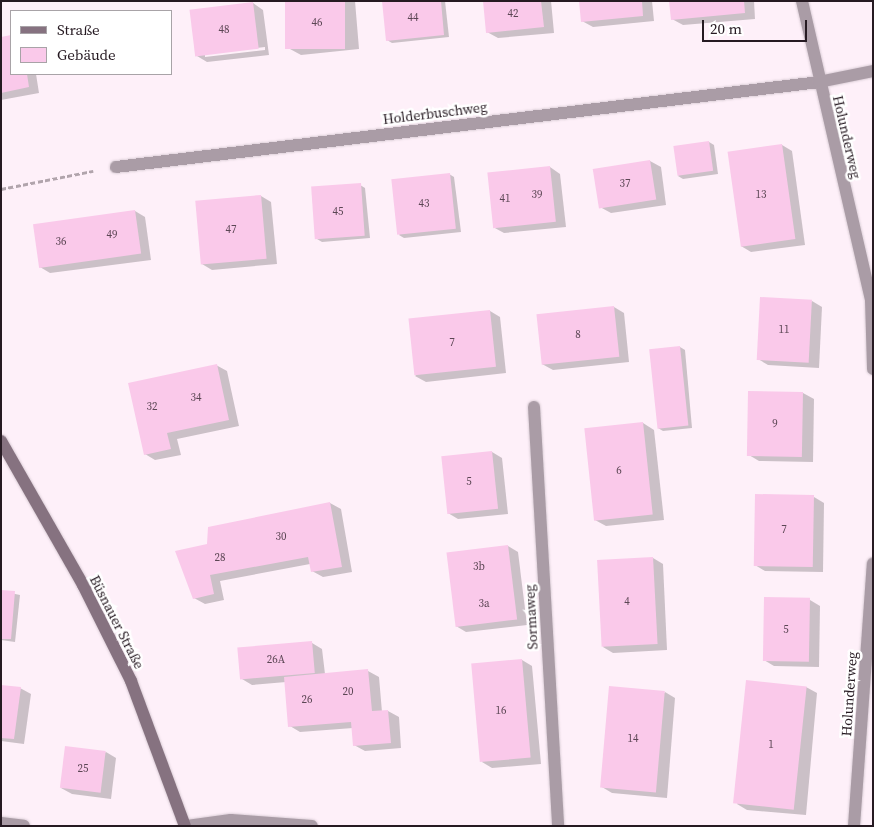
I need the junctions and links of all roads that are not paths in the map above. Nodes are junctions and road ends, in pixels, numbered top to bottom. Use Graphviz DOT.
graph roads {
  1 [pos="802,1"];
  2 [pos="873,71"];
  3 [pos="819,82"];
  4 [pos="116,167"];
  5 [pos="873,369"];
  6 [pos="534,408"];
  7 [pos="1,441"];
  8 [pos="873,564"];
  9 [pos="1,823"];
  10 [pos="24,826"];
  11 [pos="186,826"];
  12 [pos="312,826"];
  13 [pos="558,826"];
  14 [pos="854,826"];
  1 -- 3 [label="street, Holunderweg"];
  2 -- 3 [label="street, Holderbuschweg"];
  3 -- 4 [label="street, Holderbuschweg"];
  3 -- 5 [label="street, Holunderweg"];
  6 -- 13 [label="street, Sormaweg"];
  7 -- 11 [label="street, Büsnauer Straße"];
  8 -- 14 [label="street, Holunderweg"];
  9 -- 10 [label="street"];
  11 -- 12 [label="street"];
}
